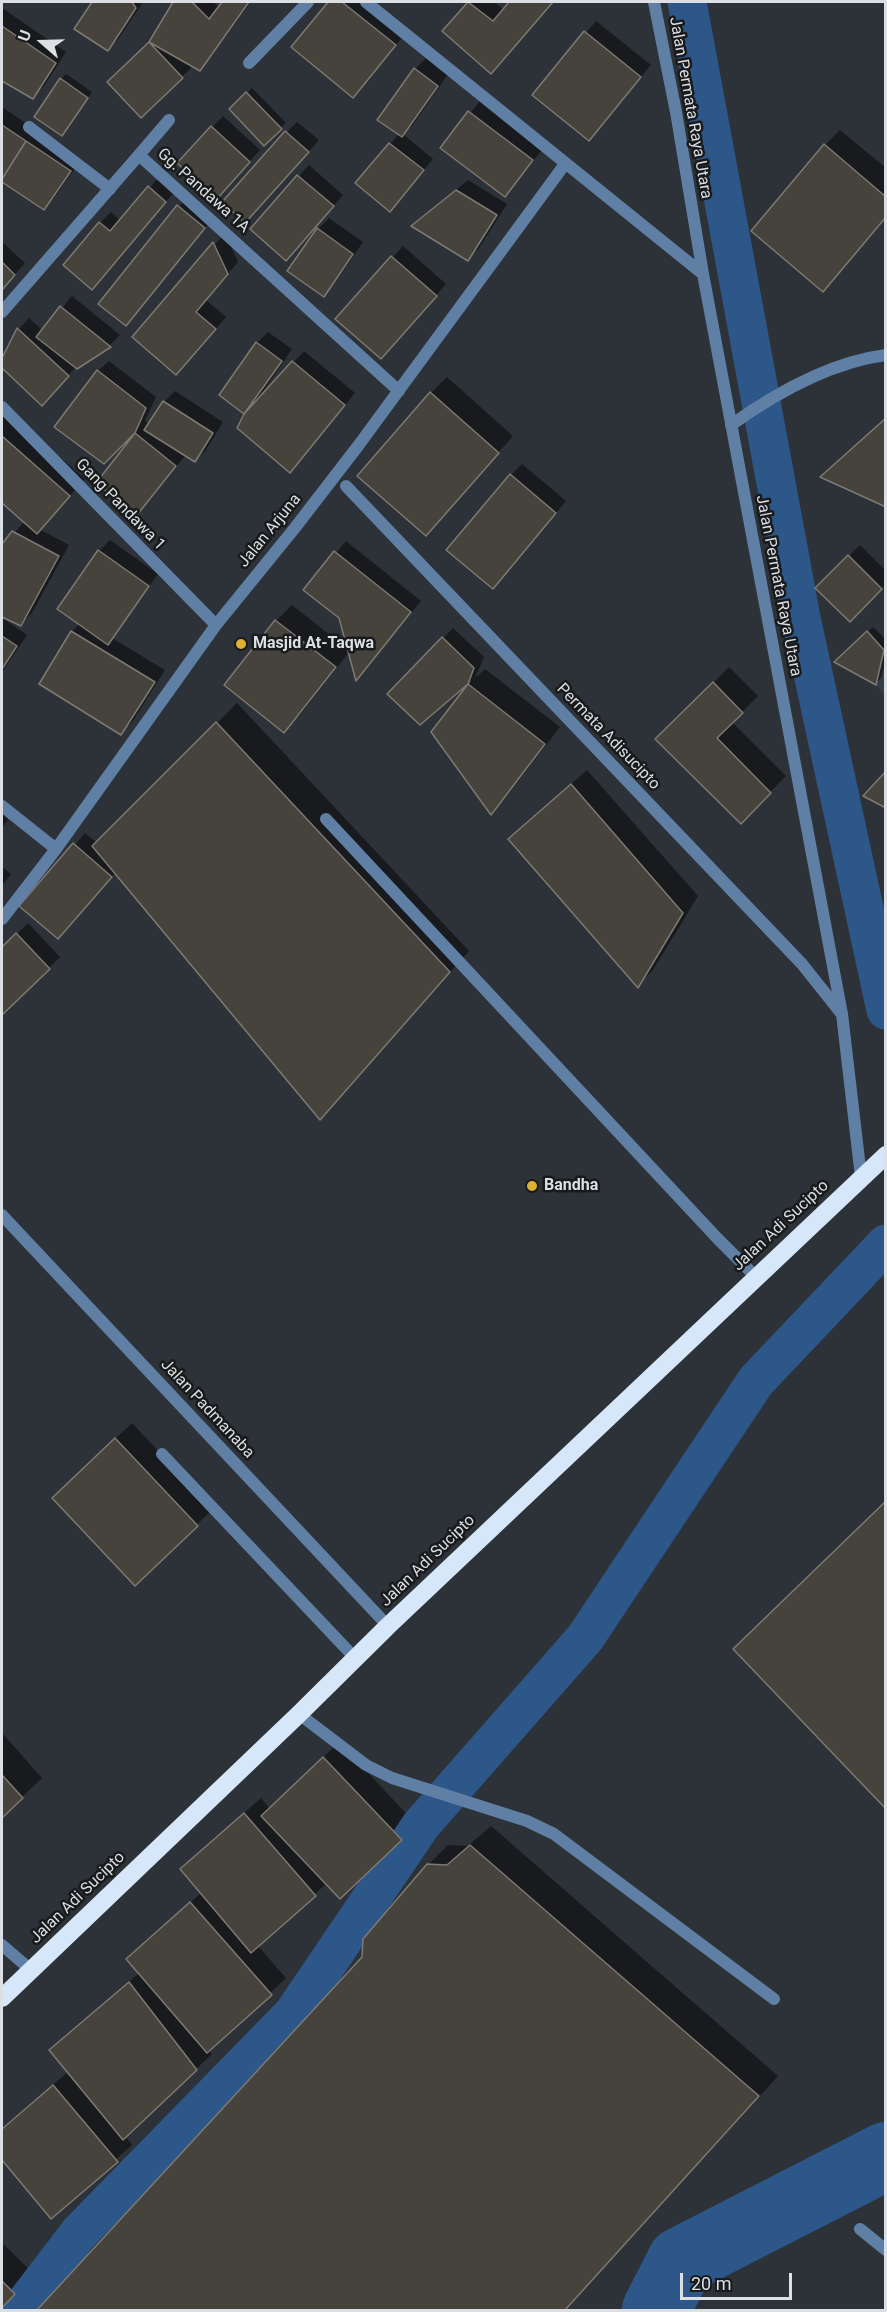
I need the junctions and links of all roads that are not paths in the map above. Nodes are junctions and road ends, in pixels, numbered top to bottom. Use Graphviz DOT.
graph roads {
  1 [pos="308,2"];
  2 [pos="366,2"];
  3 [pos="654,2"];
  4 [pos="249,63"];
  5 [pos="169,120"];
  6 [pos="29,127"];
  7 [pos="139,155"];
  8 [pos="565,164"];
  9 [pos="110,189"];
  10 [pos="703,274"];
  11 [pos="2,312"];
  12 [pos="885,355"];
  13 [pos="399,391"];
  14 [pos="2,407"];
  15 [pos="731,425"];
  16 [pos="346,486"];
  17 [pos="216,625"];
  18 [pos="2,806"];
  19 [pos="326,819"];
  20 [pos="56,849"];
  21 [pos="2,919"];
  22 [pos="842,1014"];
  23 [pos="885,1155"];
  24 [pos="861,1177"];
  25 [pos="2,1215"];
  26 [pos="756,1277"];
  27 [pos="162,1454"];
  28 [pos="388,1626"];
  29 [pos="356,1658"];
  30 [pos="299,1714"];
  31 [pos="2,1945"];
  32 [pos="31,1970"];
  33 [pos="2,1998"];
  34 [pos="774,1999"];
  35 [pos="860,2229"];
  36 [pos="885,2250"];
  1 -- 4 [label="street"];
  2 -- 8 [label="street"];
  3 -- 10 [label="street, Jalan Permata Raya Utara"];
  5 -- 7 [label="street"];
  6 -- 9 [label="street"];
  7 -- 9 [label="street, Gg. Pandawa 1A"];
  7 -- 13 [label="street, Gg. Pandawa 1A"];
  8 -- 10 [label="street"];
  8 -- 13 [label="street, Jalan Arjuna"];
  9 -- 11 [label="street, Gg. Pandawa 1A"];
  10 -- 15 [label="street, Jalan Permata Raya Utara"];
  12 -- 15 [label="street"];
  13 -- 17 [label="street, Jalan Arjuna"];
  14 -- 17 [label="street, Gang Pandawa 1"];
  15 -- 22 [label="street, Jalan Permata Raya Utara"];
  16 -- 22 [label="street, Permata Adisucipto"];
  17 -- 20 [label="street, Jalan Arjuna"];
  18 -- 20 [label="street"];
  19 -- 26 [label="street"];
  20 -- 21 [label="street, Jalan Arjuna"];
  22 -- 24 [label="street, Jalan Permata Raya Utara"];
  23 -- 24 [label="highway, Jalan Adi Sucipto"];
  24 -- 26 [label="highway, Jalan Adi Sucipto"];
  25 -- 28 [label="street, Jalan Padmanaba"];
  26 -- 28 [label="highway, Jalan Adi Sucipto"];
  27 -- 29 [label="street"];
  28 -- 29 [label="highway, Jalan Adi Sucipto"];
  29 -- 30 [label="highway, Jalan Adi Sucipto"];
  30 -- 32 [label="highway, Jalan Adi Sucipto"];
  30 -- 34 [label="street"];
  31 -- 32 [label="street"];
  32 -- 33 [label="highway, Jalan Adi Sucipto"];
  35 -- 36 [label="street"];
}
